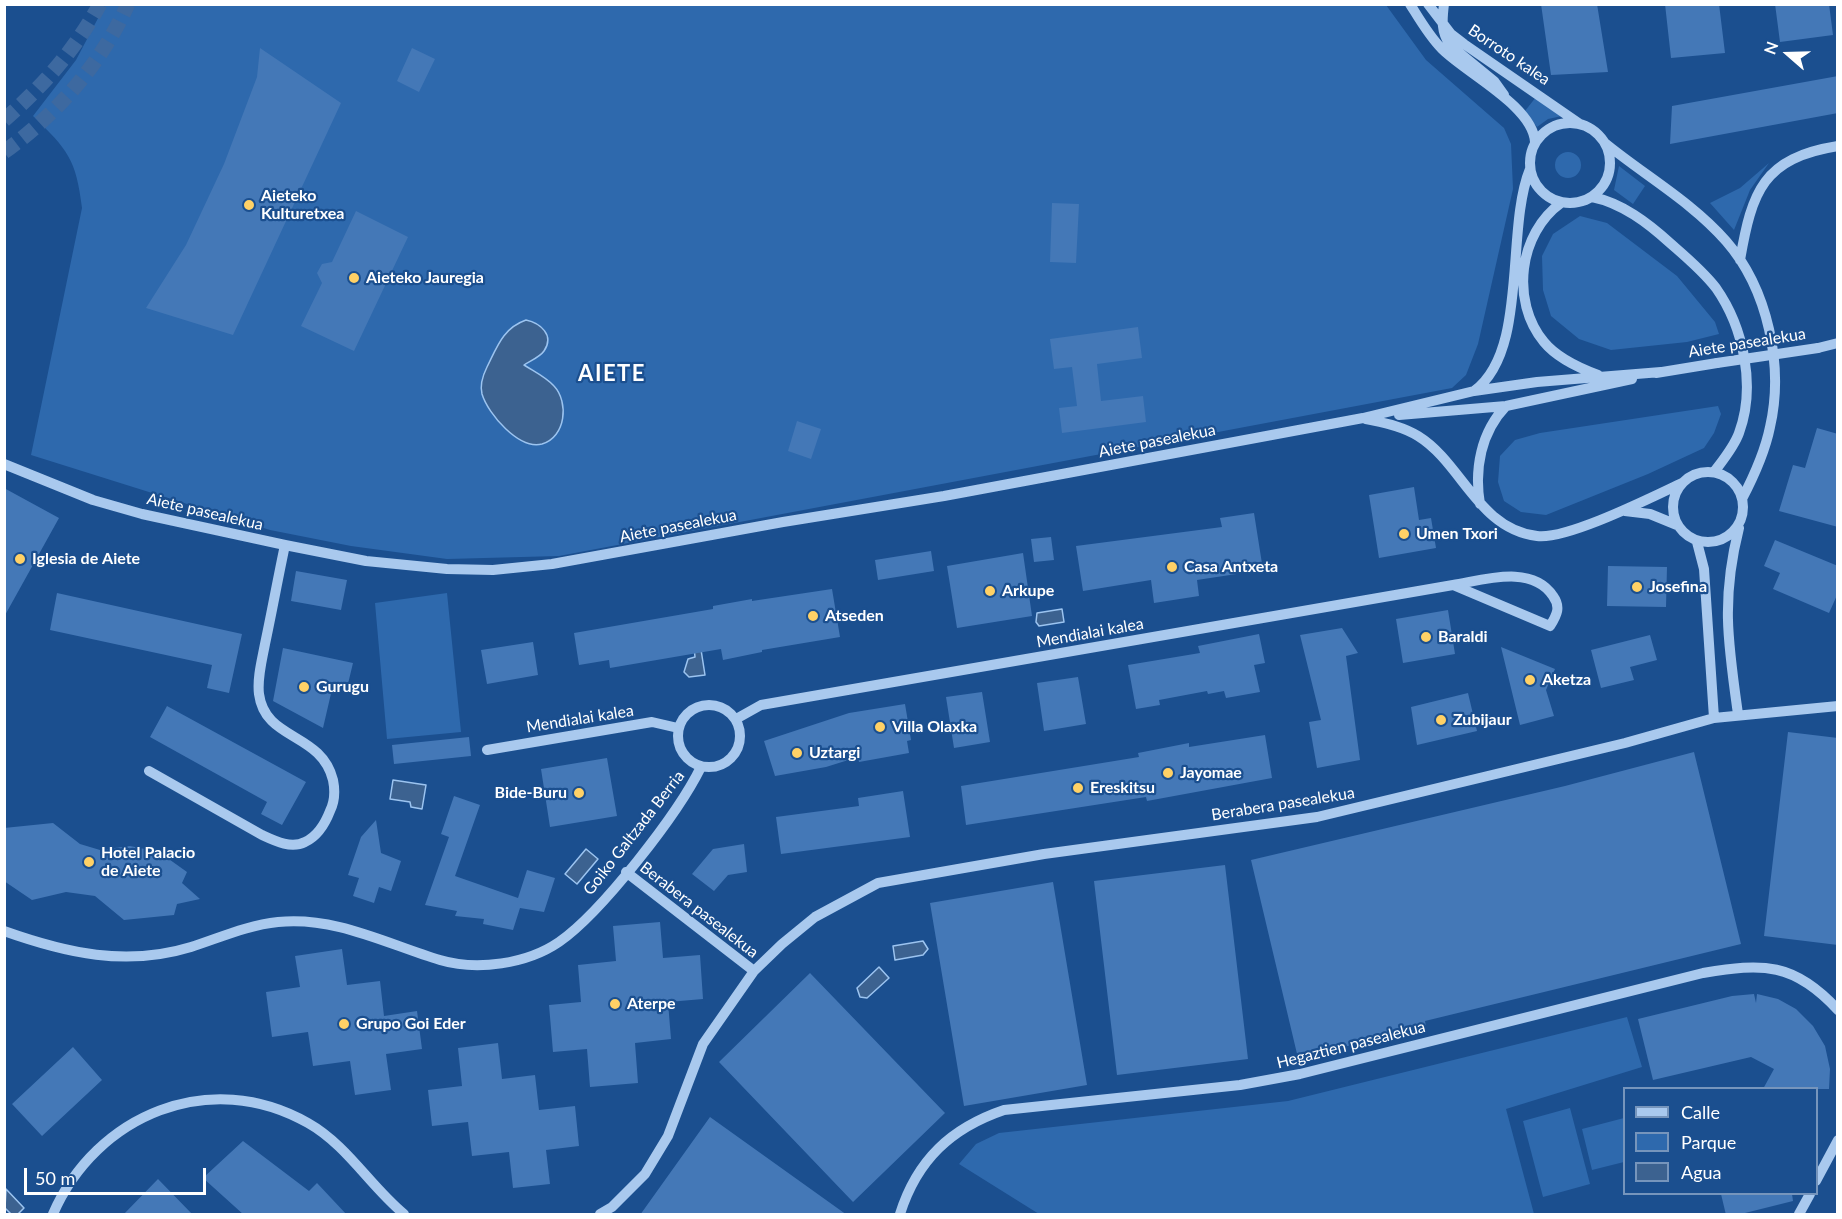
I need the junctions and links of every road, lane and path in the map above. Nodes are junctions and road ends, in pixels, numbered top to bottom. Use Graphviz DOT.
graph roads {
  1 [pos="1410,4"];
  2 [pos="1428,4"];
  3 [pos="1444,4"];
  4 [pos="1442,24"];
  5 [pos="1506,100"];
  6 [pos="1580,124"];
  7 [pos="1535,142"];
  8 [pos="1605,143"];
  9 [pos="1838,146"];
  10 [pos="1530,169"];
  11 [pos="1592,197"];
  12 [pos="1561,203"];
  13 [pos="1740,260"];
  14 [pos="1838,343"];
  15 [pos="1661,372"];
  16 [pos="1601,376"];
  17 [pos="1474,391"];
  18 [pos="1506,406"];
  19 [pos="1363,418"];
  20 [pos="4,464"];
  21 [pos="1714,472"];
  22 [pos="1682,483"];
  23 [pos="1743,499"];
  24 [pos="1480,504"];
  25 [pos="1625,511"];
  26 [pos="1740,524"];
  27 [pos="1677,525"];
  28 [pos="1697,542"];
  29 [pos="285,545"];
  30 [pos="1452,585"];
  31 [pos="1838,706"];
  32 [pos="1738,714"];
  33 [pos="1714,718"];
  34 [pos="736,719"];
  35 [pos="678,728"];
  36 [pos="487,750"];
  37 [pos="701,767"];
  38 [pos="149,771"];
  39 [pos="626,872"];
  40 [pos="4,930"];
  41 [pos="754,971"];
  42 [pos="1838,1010"];
  43 [pos="1838,1140"];
  44 [pos="1818,1177"];
  45 [pos="1809,1195"];
  46 [pos="53,1215"];
  47 [pos="404,1215"];
  48 [pos="600,1215"];
  49 [pos="900,1215"];
  50 [pos="1799,1215"];
  1 -- 5 [label="street, Borroto kalea"];
  2 -- 4 [label="street, Borroto kalea"];
  3 -- 4 [label="street"];
  4 -- 5 [label="street"];
  4 -- 6 [label="street, Borroto kalea"];
  5 -- 7 [label="street, Borroto kalea"];
  6 -- 7 [label="street"];
  6 -- 8 [label="street"];
  7 -- 10 [label="street"];
  8 -- 11 [label="street"];
  8 -- 13 [label="street"];
  9 -- 13 [label="street"];
  10 -- 12 [label="street"];
  10 -- 17 [label="street"];
  11 -- 12 [label="street"];
  11 -- 21 [label="street"];
  12 -- 16 [label="street"];
  13 -- 23 [label="street"];
  14 -- 15 [label="street, Aiete pasealekua, bridge"];
  15 -- 16 [label="street, Aiete pasealekua"];
  15 -- 18 [label="street, Aiete pasealekua"];
  16 -- 17 [label="street, Aiete pasealekua"];
  17 -- 19 [label="street, Aiete pasealekua"];
  18 -- 19 [label="street, Aiete pasealekua"];
  18 -- 24 [label="street"];
  19 -- 24 [label="street"];
  19 -- 29 [label="street, Aiete pasealekua"];
  20 -- 29 [label="street, Aiete pasealekua"];
  21 -- 22 [label="street"];
  21 -- 23 [label="street"];
  22 -- 25 [label="street"];
  22 -- 27 [label="street"];
  23 -- 26 [label="street"];
  24 -- 25 [label="street"];
  25 -- 27 [label="street"];
  26 -- 28 [label="street"];
  26 -- 32 [label="street"];
  27 -- 28 [label="street"];
  28 -- 33 [label="street"];
  29 -- 38 [label="street"];
  30 -- 30 [label="street, Mendialai kalea"];
  30 -- 34 [label="street, Mendialai kalea"];
  31 -- 32 [label="street, Berabera pasealekua"];
  32 -- 33 [label="street, Berabera pasealekua"];
  33 -- 41 [label="street, Berabera pasealekua"];
  34 -- 35 [label="street"];
  34 -- 37 [label="street"];
  35 -- 36 [label="street, Mendialai kalea"];
  35 -- 37 [label="street"];
  37 -- 39 [label="street, Goiko Galtzada Berria"];
  39 -- 40 [label="street, Goiko Galtzada Berria"];
  39 -- 41 [label="street, Berabera pasealekua"];
  41 -- 48 [label="street, Berabera pasealekua"];
  42 -- 49 [label="street, Hegaztien pasealekua"];
  43 -- 44 [label="street"];
  45 -- 50 [label="street"];
  46 -- 47 [label="street"];
}
